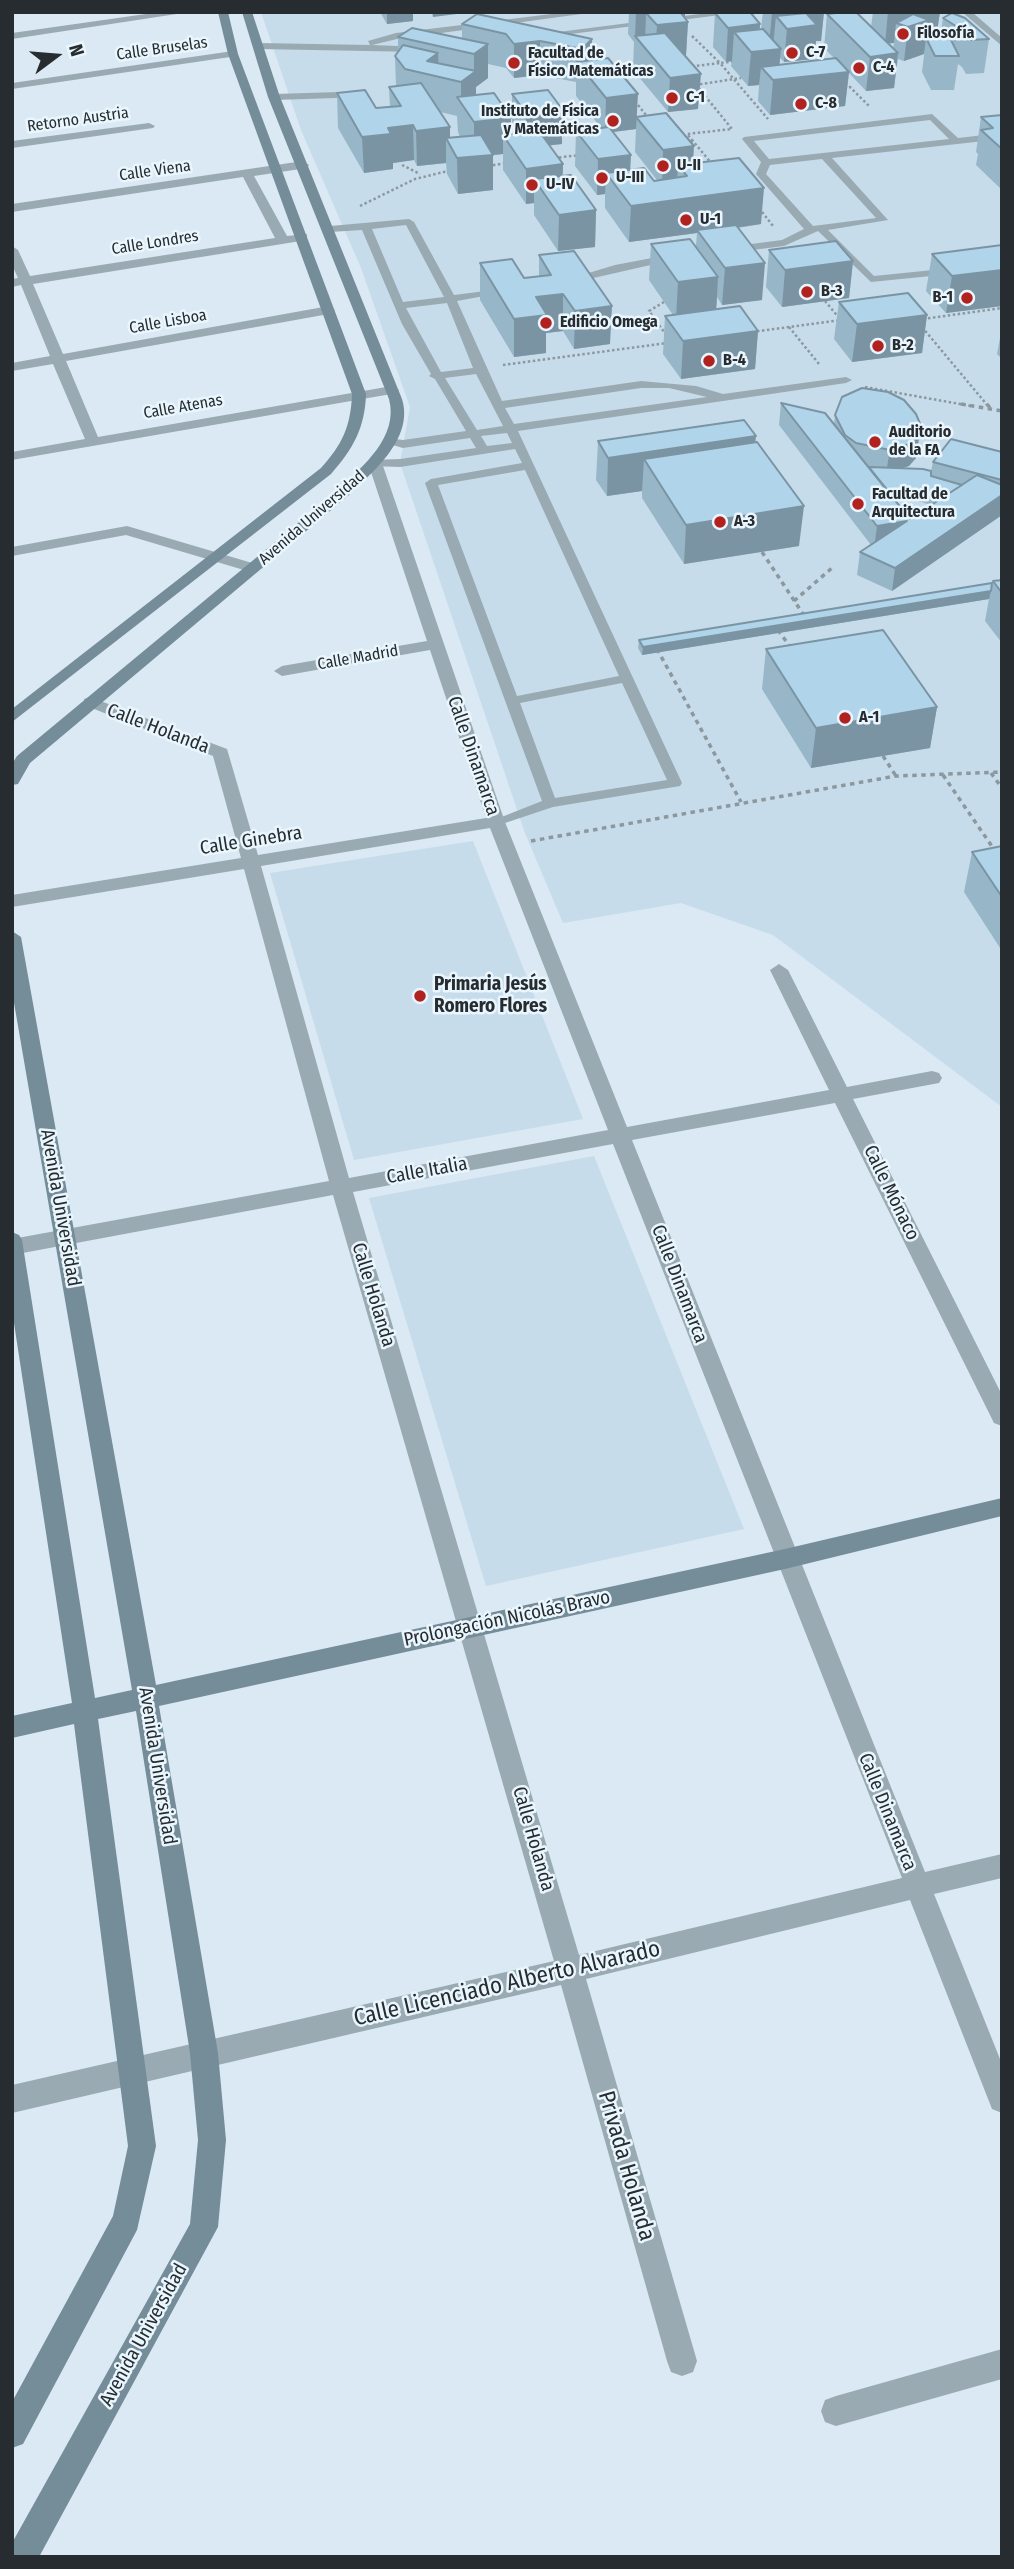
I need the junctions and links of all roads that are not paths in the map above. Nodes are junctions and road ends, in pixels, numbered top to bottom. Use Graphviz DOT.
graph roads {
  1 [pos="185,12"];
  2 [pos="223,12"];
  3 [pos="247,12"];
  4 [pos="592,12"];
  5 [pos="740,12"];
  6 [pos="966,12"];
  7 [pos="12,36"];
  8 [pos="531,36"];
  9 [pos="1002,43"];
  10 [pos="258,46"];
  11 [pos="364,46"];
  12 [pos="429,48"];
  13 [pos="233,54"];
  14 [pos="12,86"];
  15 [pos="274,97"];
  16 [pos="353,105"];
  17 [pos="149,125"];
  18 [pos="1002,136"];
  19 [pos="956,141"];
  20 [pos="12,145"];
  21 [pos="824,155"];
  22 [pos="766,162"];
  23 [pos="303,165"];
  24 [pos="274,169"];
  25 [pos="246,173"];
  26 [pos="12,208"];
  27 [pos="366,227"];
  28 [pos="330,229"];
  29 [pos="815,229"];
  30 [pos="303,237"];
  31 [pos="283,240"];
  32 [pos="12,250"];
  33 [pos="721,251"];
  34 [pos="681,256"];
  35 [pos="1002,267"];
  36 [pos="18,282"];
  37 [pos="556,284"];
  38 [pos="519,289"];
  39 [pos="450,299"];
  40 [pos="400,306"];
  41 [pos="329,310"];
  42 [pos="58,359"];
  43 [pos="12,367"];
  44 [pos="480,370"];
  45 [pos="435,376"];
  46 [pos="840,381"];
  47 [pos="392,390"];
  48 [pos="359,394"];
  49 [pos="722,398"];
  50 [pos="499,405"];
  51 [pos="512,430"];
  52 [pos="472,434"];
  53 [pos="93,441"];
  54 [pos="388,442"];
  55 [pos="519,445"];
  56 [pos="483,450"];
  57 [pos="12,456"];
  58 [pos="375,463"];
  59 [pos="527,466"];
  60 [pos="13,552"];
  61 [pos="216,555"];
  62 [pos="254,568"];
  63 [pos="433,645"];
  64 [pos="282,671"];
  65 [pos="627,678"];
  66 [pos="510,701"];
  67 [pos="90,702"];
  68 [pos="12,717"];
  69 [pos="12,779"];
  70 [pos="550,803"];
  71 [pos="504,818"];
  72 [pos="252,862"];
  73 [pos="12,901"];
  74 [pos="12,937"];
  75 [pos="779,970"];
  76 [pos="932,1078"];
  77 [pos="842,1095"];
  78 [pos="622,1135"];
  79 [pos="341,1186"];
  80 [pos="65,1237"];
  81 [pos="13,1245"];
  82 [pos="1002,1417"];
  83 [pos="1002,1507"];
  84 [pos="785,1559"];
  85 [pos="472,1627"];
  86 [pos="146,1699"];
  87 [pos="85,1711"];
  88 [pos="12,1727"];
  89 [pos="1002,1866"];
  90 [pos="917,1888"];
  91 [pos="570,1970"];
  92 [pos="204,2053"];
  93 [pos="133,2069"];
  94 [pos="12,2099"];
  95 [pos="1002,2099"];
  96 [pos="682,2361"];
  97 [pos="1002,2364"];
  98 [pos="836,2411"];
  99 [pos="12,2433"];
  100 [pos="22,2557"];
  1 -- 7 [label="street"];
  2 -- 13 [label="street, Avenida Universidad"];
  3 -- 10 [label="street, Avenida Universidad"];
  4 -- 11 [label="lane"];
  5 -- 8 [label="lane"];
  6 -- 9 [label="lane"];
  10 -- 11 [label="lane"];
  10 -- 15 [label="street, Avenida Universidad"];
  11 -- 12 [label="lane"];
  13 -- 14 [label="street, Calle Bruselas"];
  13 -- 24 [label="street, Avenida Universidad"];
  15 -- 16 [label="lane"];
  15 -- 23 [label="street, Avenida Universidad"];
  17 -- 20 [label="street, Retorno Austria"];
  18 -- 19 [label="lane"];
  19 -- 21 [label="lane"];
  19 -- 22 [label="lane"];
  21 -- 22 [label="lane"];
  21 -- 29 [label="lane"];
  22 -- 29 [label="lane"];
  23 -- 24 [label="street, Calle Viena"];
  23 -- 28 [label="street, Avenida Universidad"];
  24 -- 25 [label="street, Calle Viena"];
  24 -- 30 [label="street, Avenida Universidad"];
  25 -- 26 [label="street, Calle Viena"];
  25 -- 31 [label="street"];
  27 -- 28 [label="lane"];
  27 -- 39 [label="lane"];
  27 -- 40 [label="lane"];
  28 -- 47 [label="street, Avenida Universidad"];
  29 -- 33 [label="lane"];
  29 -- 35 [label="lane"];
  30 -- 31 [label="street, Calle Londres"];
  30 -- 41 [label="street, Avenida Universidad"];
  31 -- 36 [label="street, Calle Londres"];
  32 -- 36 [label="street"];
  34 -- 37 [label="lane"];
  36 -- 42 [label="street"];
  38 -- 39 [label="lane"];
  39 -- 40 [label="lane"];
  39 -- 44 [label="lane"];
  40 -- 45 [label="lane"];
  41 -- 42 [label="street, Calle Lisboa"];
  41 -- 48 [label="street, Avenida Universidad"];
  42 -- 43 [label="street, Calle Lisboa"];
  42 -- 53 [label="street"];
  44 -- 45 [label="lane"];
  44 -- 50 [label="lane"];
  45 -- 52 [label="lane"];
  46 -- 49 [label="lane"];
  47 -- 48 [label="street, Calle Atenas"];
  47 -- 54 [label="street, Avenida Universidad"];
  48 -- 53 [label="street, Calle Atenas"];
  48 -- 61 [label="street, Avenida Universidad"];
  49 -- 50 [label="lane"];
  49 -- 51 [label="lane"];
  50 -- 51 [label="lane"];
  51 -- 52 [label="lane"];
  51 -- 55 [label="lane"];
  52 -- 54 [label="lane"];
  52 -- 56 [label="lane"];
  53 -- 57 [label="street, Calle Atenas"];
  54 -- 58 [label="street, Avenida Universidad"];
  55 -- 56 [label="lane"];
  55 -- 59 [label="lane"];
  56 -- 58 [label="lane"];
  58 -- 62 [label="street, Avenida Universidad"];
  58 -- 63 [label="street, Calle Dinamarca"];
  59 -- 65 [label="lane"];
  59 -- 66 [label="lane"];
  60 -- 61 [label="street"];
  61 -- 62 [label="street"];
  61 -- 68 [label="street, Avenida Universidad"];
  62 -- 67 [label="street, Avenida Universidad"];
  63 -- 64 [label="street, Calle Madrid"];
  63 -- 71 [label="street, Calle Dinamarca"];
  65 -- 66 [label="lane"];
  65 -- 70 [label="lane"];
  66 -- 70 [label="lane"];
  67 -- 69 [label="street, Avenida Universidad"];
  67 -- 72 [label="street, Calle Holanda"];
  70 -- 71 [label="lane"];
  71 -- 72 [label="street, Calle Ginebra"];
  71 -- 78 [label="street, Calle Dinamarca"];
  72 -- 73 [label="street, Calle Ginebra"];
  72 -- 79 [label="street, Calle Holanda"];
  74 -- 80 [label="street, Avenida Universidad"];
  75 -- 77 [label="street, Calle Mónaco"];
  76 -- 77 [label="street, Calle Italia"];
  77 -- 78 [label="street, Calle Italia"];
  77 -- 82 [label="street, Calle Mónaco"];
  78 -- 79 [label="street, Calle Italia"];
  78 -- 84 [label="street, Calle Dinamarca"];
  79 -- 80 [label="street, Calle Italia"];
  79 -- 85 [label="street, Calle Holanda"];
  80 -- 81 [label="street, Calle Italia"];
  80 -- 86 [label="street, Avenida Universidad"];
  81 -- 87 [label="street"];
  83 -- 84 [label="street, Prolongación Nicolás Bravo"];
  84 -- 85 [label="street, Prolongación Nicolás Bravo"];
  84 -- 90 [label="street, Calle Dinamarca"];
  85 -- 86 [label="street, Prolongación Nicolás Bravo"];
  85 -- 91 [label="street, Calle Holanda"];
  86 -- 87 [label="street, Prolongación Nicolás Bravo"];
  86 -- 92 [label="street, Avenida Universidad"];
  87 -- 88 [label="street, Prolongación Nicolás Bravo"];
  87 -- 93 [label="street"];
  89 -- 90 [label="street, Calle Licenciado Alberto Alvarado"];
  90 -- 91 [label="street, Calle Licenciado Alberto Alvarado"];
  90 -- 95 [label="street, Calle Dinamarca"];
  91 -- 92 [label="street, Calle Licenciado Alberto Alvarado"];
  91 -- 96 [label="street, Privada Holanda"];
  92 -- 93 [label="street, Calle Licenciado Alberto Alvarado"];
  92 -- 100 [label="street, Avenida Universidad"];
  93 -- 94 [label="street, Calle Licenciado Alberto Alvarado"];
  93 -- 99 [label="street"];
  97 -- 98 [label="street"];
}
